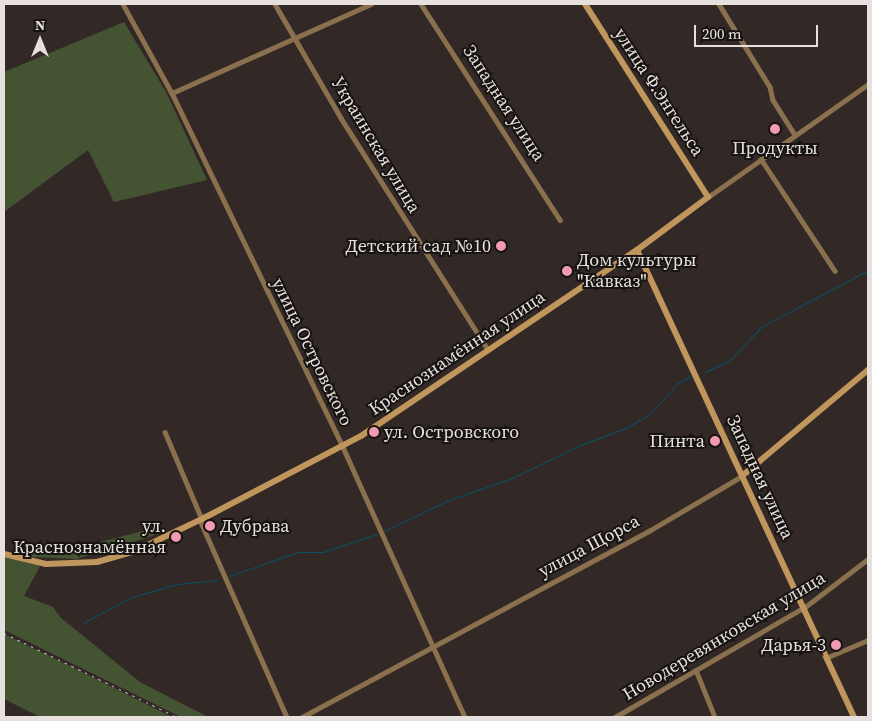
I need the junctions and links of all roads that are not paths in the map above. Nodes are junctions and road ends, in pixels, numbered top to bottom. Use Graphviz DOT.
graph roads {
  1 [pos="123,4"];
  2 [pos="275,4"];
  3 [pos="371,4"];
  4 [pos="421,4"];
  5 [pos="584,4"];
  6 [pos="719,4"];
  7 [pos="296,38"];
  8 [pos="868,84"];
  9 [pos="172,93"];
  10 [pos="795,135"];
  11 [pos="761,160"];
  12 [pos="708,197"];
  13 [pos="560,220"];
  14 [pos="637,250"];
  15 [pos="835,271"];
  16 [pos="488,350"];
  17 [pos="868,370"];
  18 [pos="164,432"];
  19 [pos="343,447"];
  20 [pos="742,476"];
  21 [pos="201,520"];
  22 [pos="4,554"];
  23 [pos="868,559"];
  24 [pos="805,607"];
  25 [pos="868,640"];
  26 [pos="434,645"];
  27 [pos="828,657"];
  28 [pos="696,670"];
  29 [pos="287,717"];
  30 [pos="302,717"];
  31 [pos="464,717"];
  32 [pos="615,717"];
  33 [pos="715,717"];
  34 [pos="854,717"];
  1 -- 9 [label="street, улица Островского"];
  2 -- 7 [label="street, Украинская улица"];
  3 -- 7 [label="street"];
  4 -- 13 [label="street, Западная улица"];
  5 -- 12 [label="main road, улица Ф.Энгельса"];
  6 -- 10 [label="street"];
  7 -- 9 [label="street"];
  7 -- 16 [label="street, Украинская улица"];
  8 -- 10 [label="street, Краснознамённая улица"];
  9 -- 19 [label="street, улица Островского"];
  10 -- 11 [label="street, Краснознамённая улица"];
  11 -- 12 [label="street, Краснознамённая улица"];
  11 -- 15 [label="street"];
  12 -- 14 [label="main road, Краснознамённая улица"];
  14 -- 16 [label="main road, Краснознамённая улица"];
  14 -- 20 [label="main road, Западная улица"];
  16 -- 19 [label="main road, Краснознамённая улица"];
  17 -- 20 [label="main road, улица Щорса"];
  18 -- 21 [label="street"];
  19 -- 21 [label="main road, Краснознамённая улица"];
  19 -- 26 [label="street, улица Островского"];
  20 -- 24 [label="main road, Западная улица"];
  20 -- 26 [label="street, улица Щорса"];
  21 -- 22 [label="main road, Краснознамённая улица"];
  21 -- 29 [label="street"];
  23 -- 24 [label="street, Новодеревянковская улица"];
  24 -- 27 [label="main road, Западная улица"];
  24 -- 28 [label="street, Новодеревянковская улица"];
  25 -- 27 [label="street"];
  26 -- 30 [label="street, улица Щорса"];
  26 -- 31 [label="street, улица Островского"];
  27 -- 34 [label="main road, Западная улица"];
  28 -- 32 [label="street, Новодеревянковская улица"];
  28 -- 33 [label="street"];
}
